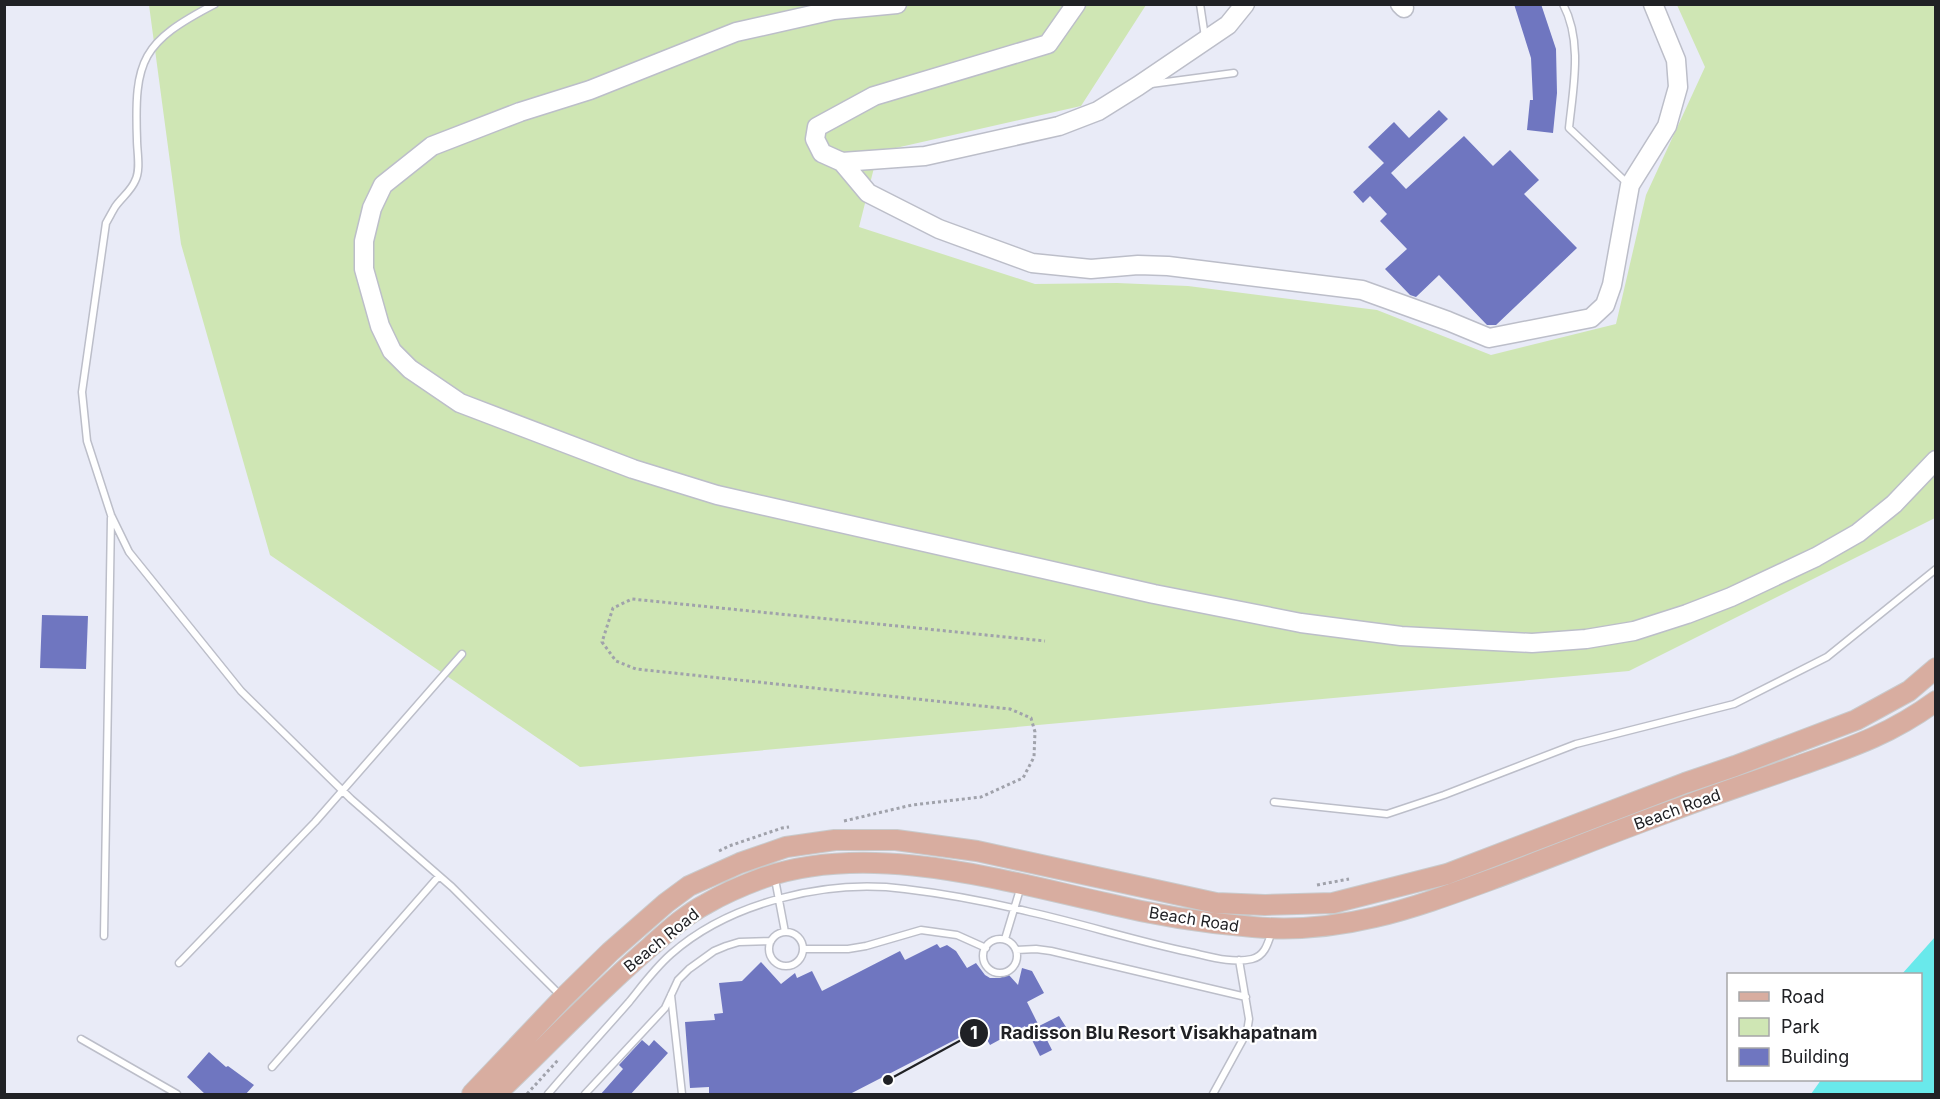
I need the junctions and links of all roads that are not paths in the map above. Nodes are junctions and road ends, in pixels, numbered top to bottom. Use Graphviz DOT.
graph roads {
  1 [pos="214,4"];
  2 [pos="897,4"];
  3 [pos="1076,4"];
  4 [pos="1200,4"];
  5 [pos="1245,4"];
  6 [pos="1563,4"];
  7 [pos="1653,4"];
  8 [pos="1206,41"];
  9 [pos="1234,73"];
  10 [pos="1138,86"];
  11 [pos="842,162"];
  12 [pos="1630,186"];
  13 [pos="1935,460"];
  14 [pos="111,515"];
  15 [pos="1935,569"];
  16 [pos="462,654"];
  17 [pos="1935,668"];
  18 [pos="1935,701"];
  19 [pos="343,789"];
  20 [pos="1274,802"];
  21 [pos="1081,872"];
  22 [pos="774,875"];
  23 [pos="439,876"];
  24 [pos="1022,883"];
  25 [pos="1073,896"];
  26 [pos="780,899"];
  27 [pos="1014,908"];
  28 [pos="1273,928"];
  29 [pos="785,932"];
  30 [pos="104,936"];
  31 [pos="1005,939"];
  32 [pos="771,941"];
  33 [pos="986,948"];
  34 [pos="803,949"];
  35 [pos="1016,950"];
  36 [pos="1239,960"];
  37 [pos="179,963"];
  38 [pos="671,995"];
  39 [pos="1246,997"];
  40 [pos="563,998"];
  41 [pos="81,1039"];
  42 [pos="272,1067"];
  43 [pos="177,1095"];
  44 [pos="472,1095"];
  45 [pos="496,1095"];
  46 [pos="548,1095"];
  47 [pos="585,1095"];
  48 [pos="682,1095"];
  49 [pos="1213,1095"];
  1 -- 14 [label="lane"];
  2 -- 13 [label="street"];
  3 -- 11 [label="street"];
  4 -- 8 [label="lane"];
  5 -- 8 [label="street"];
  6 -- 12 [label="lane"];
  7 -- 12 [label="street"];
  8 -- 10 [label="street"];
  9 -- 10 [label="lane"];
  10 -- 11 [label="street"];
  11 -- 12 [label="street"];
  14 -- 19 [label="lane"];
  14 -- 30 [label="lane"];
  15 -- 20 [label="lane"];
  16 -- 19 [label="lane"];
  17 -- 21 [label="main road"];
  18 -- 28 [label="main road, Beach Road"];
  19 -- 23 [label="lane"];
  19 -- 37 [label="lane"];
  21 -- 25 [label="main road"];
  21 -- 40 [label="main road"];
  22 -- 24 [label="main road, Beach Road"];
  22 -- 26 [label="lane"];
  22 -- 45 [label="main road, Beach Road"];
  23 -- 40 [label="lane"];
  23 -- 42 [label="lane"];
  24 -- 25 [label="main road, Beach Road"];
  24 -- 27 [label="lane"];
  25 -- 28 [label="main road, Beach Road"];
  26 -- 27 [label="lane"];
  26 -- 29 [label="lane"];
  26 -- 46 [label="lane"];
  27 -- 31 [label="lane"];
  27 -- 36 [label="lane"];
  28 -- 36 [label="lane"];
  29 -- 32 [label="lane"];
  29 -- 34 [label="lane"];
  31 -- 33 [label="lane"];
  31 -- 35 [label="lane"];
  32 -- 34 [label="lane"];
  32 -- 38 [label="lane"];
  33 -- 34 [label="lane"];
  33 -- 35 [label="lane"];
  35 -- 39 [label="lane"];
  36 -- 39 [label="lane"];
  38 -- 47 [label="lane"];
  38 -- 48 [label="lane"];
  39 -- 49 [label="lane"];
  40 -- 44 [label="main road"];
  41 -- 43 [label="lane"];
}
